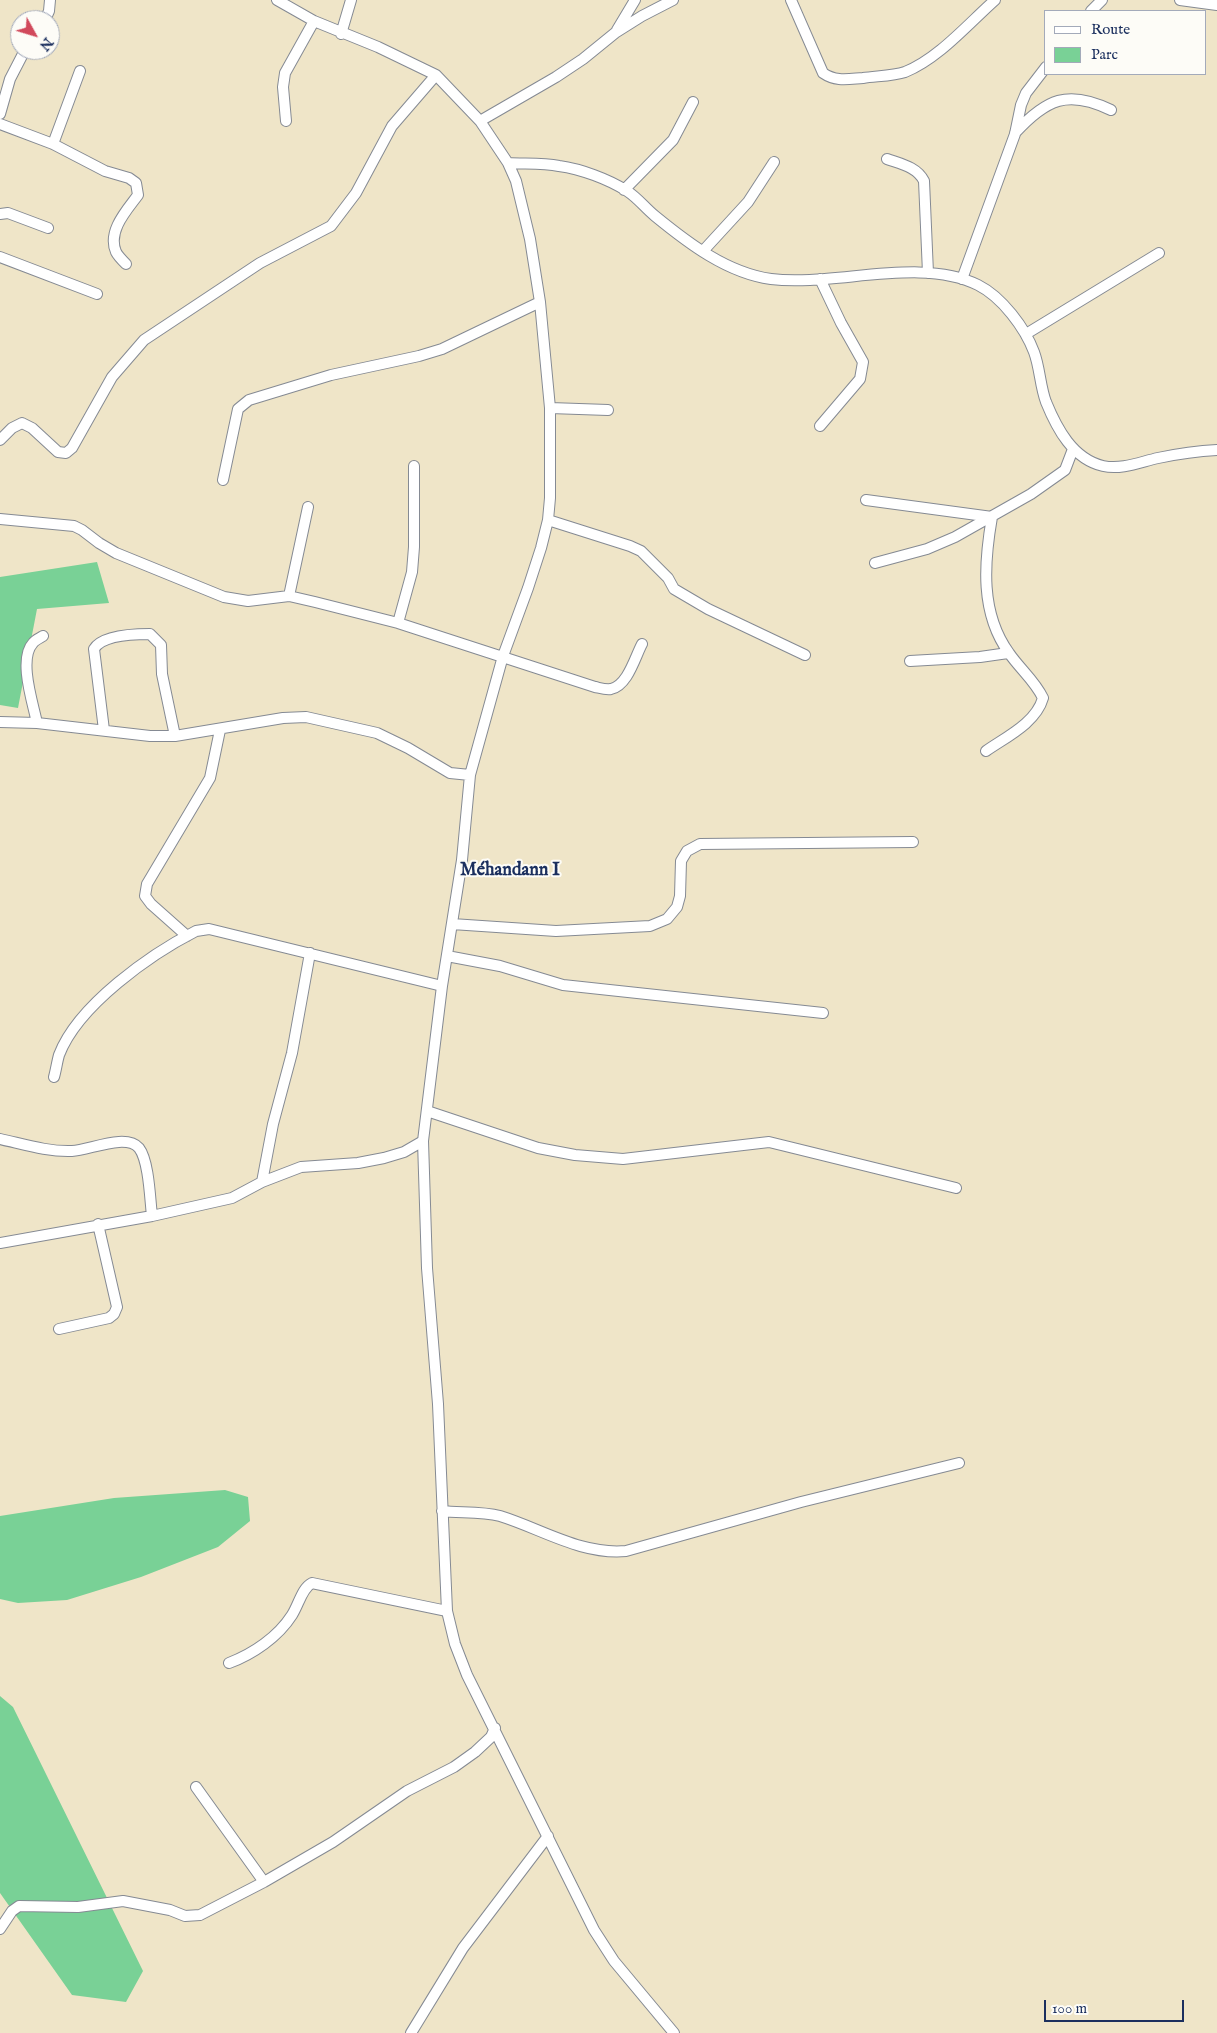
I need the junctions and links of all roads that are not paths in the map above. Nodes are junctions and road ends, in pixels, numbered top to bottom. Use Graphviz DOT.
graph roads {
  1 [pos="278,0"];
  2 [pos="351,0"];
  3 [pos="635,0"];
  4 [pos="673,0"];
  5 [pos="790,0"];
  6 [pos="995,0"];
  7 [pos="1180,0"];
  8 [pos="1217,5"];
  9 [pos="314,21"];
  10 [pos="615,33"];
  11 [pos="341,34"];
  12 [pos="19,60"];
  13 [pos="1044,70"];
  14 [pos="80,71"];
  15 [pos="436,75"];
  16 [pos="693,102"];
  17 [pos="1112,110"];
  18 [pos="0,114"];
  19 [pos="286,121"];
  20 [pos="480,121"];
  21 [pos="0,124"];
  22 [pos="1014,134"];
  23 [pos="53,144"];
  24 [pos="887,159"];
  25 [pos="774,162"];
  26 [pos="508,163"];
  27 [pos="624,190"];
  28 [pos="0,214"];
  29 [pos="48,228"];
  30 [pos="703,250"];
  31 [pos="1159,253"];
  32 [pos="0,257"];
  33 [pos="126,264"];
  34 [pos="928,273"];
  35 [pos="820,279"];
  36 [pos="962,280"];
  37 [pos="97,294"];
  38 [pos="540,302"];
  39 [pos="1026,334"];
  40 [pos="550,408"];
  41 [pos="608,410"];
  42 [pos="820,426"];
  43 [pos="0,440"];
  44 [pos="1073,449"];
  45 [pos="1217,450"];
  46 [pos="414,466"];
  47 [pos="222,480"];
  48 [pos="866,500"];
  49 [pos="308,507"];
  50 [pos="992,516"];
  51 [pos="0,519"];
  52 [pos="548,520"];
  53 [pos="875,563"];
  54 [pos="289,596"];
  55 [pos="398,623"];
  56 [pos="42,636"];
  57 [pos="642,644"];
  58 [pos="1008,653"];
  59 [pos="503,656"];
  60 [pos="805,656"];
  61 [pos="910,661"];
  62 [pos="0,722"];
  63 [pos="37,723"];
  64 [pos="104,730"];
  65 [pos="220,730"];
  66 [pos="175,736"];
  67 [pos="986,751"];
  68 [pos="470,775"];
  69 [pos="912,842"];
  70 [pos="452,924"];
  71 [pos="187,936"];
  72 [pos="310,953"];
  73 [pos="447,956"];
  74 [pos="442,986"];
  75 [pos="823,1013"];
  76 [pos="54,1077"];
  77 [pos="427,1111"];
  78 [pos="0,1139"];
  79 [pos="423,1141"];
  80 [pos="262,1182"];
  81 [pos="956,1188"];
  82 [pos="152,1216"];
  83 [pos="98,1224"];
  84 [pos="0,1242"];
  85 [pos="59,1329"];
  86 [pos="958,1463"];
  87 [pos="442,1511"];
  88 [pos="446,1611"];
  89 [pos="228,1663"];
  90 [pos="495,1728"];
  91 [pos="196,1788"];
  92 [pos="548,1836"];
  93 [pos="264,1882"];
  94 [pos="0,1929"];
  95 [pos="410,2033"];
  96 [pos="674,2033"];
  1 -- 9 [label="street"];
  2 -- 11 [label="street"];
  3 -- 10 [label="street"];
  4 -- 10 [label="street"];
  5 -- 6 [label="street"];
  7 -- 8 [label="street"];
  9 -- 11 [label="street"];
  9 -- 19 [label="street"];
  10 -- 20 [label="street"];
  11 -- 15 [label="street"];
  12 -- 18 [label="street"];
  13 -- 22 [label="street"];
  14 -- 23 [label="street"];
  15 -- 20 [label="street"];
  15 -- 43 [label="street"];
  16 -- 27 [label="street"];
  17 -- 22 [label="street"];
  20 -- 26 [label="street"];
  21 -- 23 [label="street"];
  22 -- 36 [label="street"];
  23 -- 33 [label="street"];
  24 -- 34 [label="street"];
  25 -- 30 [label="street"];
  26 -- 27 [label="street"];
  26 -- 38 [label="street"];
  27 -- 30 [label="street"];
  28 -- 29 [label="street"];
  30 -- 35 [label="street"];
  31 -- 39 [label="street"];
  32 -- 37 [label="street"];
  34 -- 35 [label="street"];
  34 -- 36 [label="street"];
  35 -- 42 [label="street"];
  36 -- 39 [label="street"];
  38 -- 40 [label="street"];
  38 -- 47 [label="street"];
  39 -- 44 [label="street"];
  40 -- 41 [label="street"];
  40 -- 52 [label="street"];
  44 -- 45 [label="street"];
  44 -- 50 [label="street"];
  46 -- 55 [label="street"];
  48 -- 50 [label="street"];
  49 -- 54 [label="street"];
  50 -- 53 [label="street"];
  50 -- 58 [label="street"];
  51 -- 54 [label="street"];
  52 -- 59 [label="street"];
  52 -- 60 [label="street"];
  54 -- 55 [label="street"];
  55 -- 59 [label="street"];
  56 -- 63 [label="street"];
  57 -- 59 [label="street"];
  58 -- 61 [label="street"];
  58 -- 67 [label="street"];
  59 -- 68 [label="street"];
  62 -- 63 [label="street"];
  63 -- 64 [label="street"];
  64 -- 66 [label="street"];
  64 -- 66 [label="street"];
  65 -- 66 [label="street"];
  65 -- 68 [label="street"];
  65 -- 71 [label="street"];
  68 -- 70 [label="street"];
  69 -- 70 [label="street"];
  70 -- 73 [label="street"];
  71 -- 72 [label="street"];
  71 -- 76 [label="street"];
  72 -- 74 [label="street"];
  72 -- 80 [label="street"];
  73 -- 74 [label="street"];
  73 -- 75 [label="street"];
  74 -- 77 [label="street"];
  77 -- 79 [label="street"];
  77 -- 81 [label="street"];
  78 -- 82 [label="street"];
  79 -- 80 [label="street"];
  79 -- 87 [label="street"];
  80 -- 82 [label="street"];
  82 -- 83 [label="street"];
  83 -- 84 [label="street"];
  83 -- 85 [label="street"];
  86 -- 87 [label="street"];
  87 -- 88 [label="street"];
  88 -- 89 [label="street"];
  88 -- 90 [label="street"];
  90 -- 92 [label="street"];
  90 -- 93 [label="street"];
  91 -- 93 [label="street"];
  92 -- 95 [label="street"];
  92 -- 96 [label="street"];
  93 -- 94 [label="street"];
}
